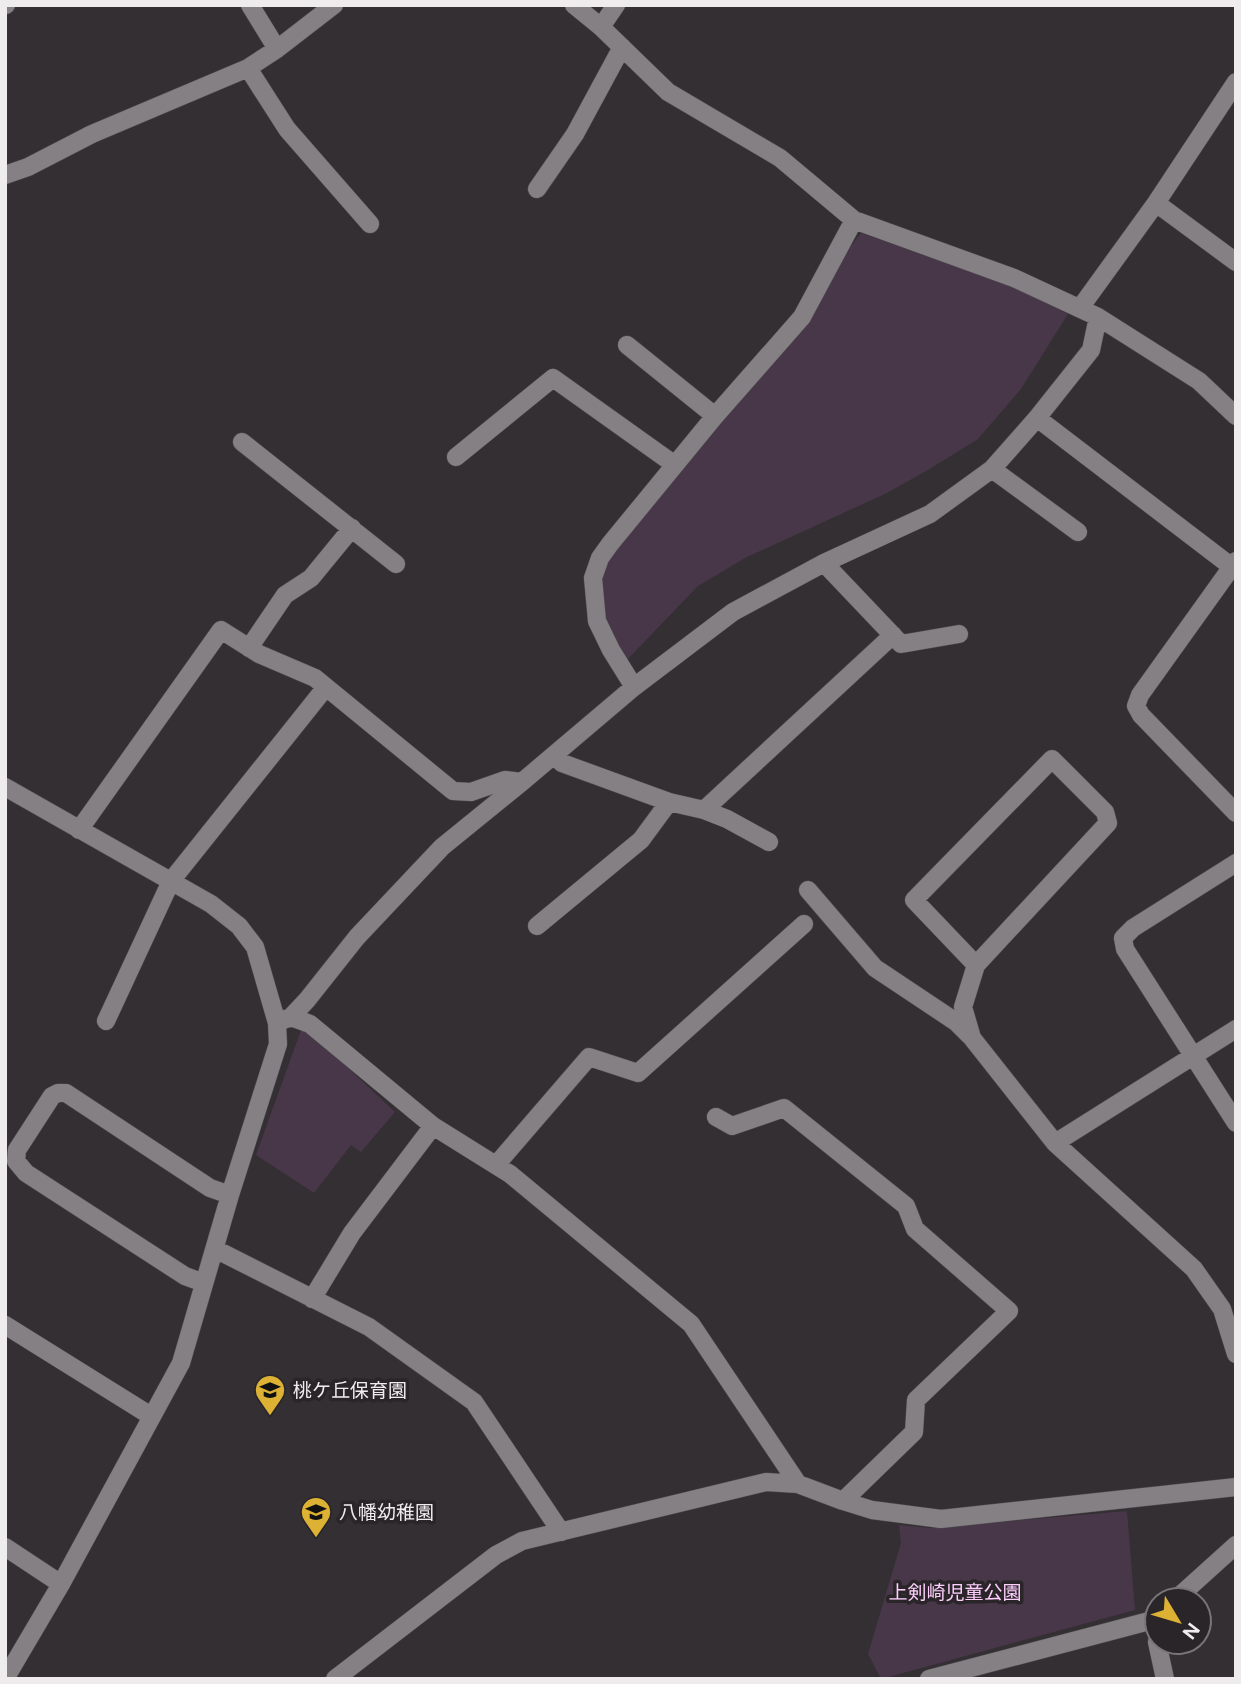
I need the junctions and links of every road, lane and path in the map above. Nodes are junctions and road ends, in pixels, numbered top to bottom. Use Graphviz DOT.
graph roads {
  1 [pos="250,5"];
  2 [pos="334,5"];
  3 [pos="574,5"];
  4 [pos="617,5"];
  5 [pos="601,27"];
  6 [pos="622,47"];
  7 [pos="277,49"];
  8 [pos="248,68"];
  9 [pos="1236,82"];
  10 [pos="5,175"];
  11 [pos="537,189"];
  12 [pos="1156,203"];
  13 [pos="854,220"];
  14 [pos="370,224"];
  15 [pos="1236,261"];
  16 [pos="1080,308"];
  17 [pos="1098,317"];
  18 [pos="627,345"];
  19 [pos="715,416"];
  20 [pos="1236,416"];
  21 [pos="1037,418"];
  22 [pos="242,442"];
  23 [pos="456,457"];
  24 [pos="675,465"];
  25 [pos="992,470"];
  26 [pos="352,528"];
  27 [pos="1077,532"];
  28 [pos="824,563"];
  29 [pos="396,564"];
  30 [pos="1234,564"];
  31 [pos="959,634"];
  32 [pos="893,635"];
  33 [pos="249,648"];
  34 [pos="326,687"];
  35 [pos="634,687"];
  36 [pos="554,756"];
  37 [pos="522,782"];
  38 [pos="8,794"];
  39 [pos="670,802"];
  40 [pos="1234,808"];
  41 [pos="704,810"];
  42 [pos="79,830"];
  43 [pos="769,842"];
  44 [pos="1236,863"];
  45 [pos="171,881"];
  46 [pos="808,890"];
  47 [pos="804,924"];
  48 [pos="537,926"];
  49 [pos="976,965"];
  50 [pos="284,1020"];
  51 [pos="106,1021"];
  52 [pos="1236,1029"];
  53 [pos="972,1038"];
  54 [pos="1193,1056"];
  55 [pos="716,1117"];
  56 [pos="1236,1123"];
  57 [pos="433,1126"];
  58 [pos="1055,1143"];
  59 [pos="496,1165"];
  60 [pos="230,1195"];
  61 [pos="215,1249"];
  62 [pos="204,1283"];
  63 [pos="312,1299"];
  64 [pos="5,1325"];
  65 [pos="1236,1354"];
  66 [pos="151,1416"];
  67 [pos="798,1484"];
  68 [pos="1236,1487"];
  69 [pos="843,1501"];
  70 [pos="561,1532"];
  71 [pos="1236,1545"];
  72 [pos="5,1547"];
  73 [pos="61,1584"];
  74 [pos="1191,1586"];
  75 [pos="1143,1621"];
  76 [pos="1160,1656"];
  77 [pos="5,1679"];
  78 [pos="335,1679"];
  79 [pos="929,1679"];
  80 [pos="1165,1679"];
  1 -- 7 [label="street"];
  2 -- 7 [label="street"];
  3 -- 5 [label="street"];
  4 -- 5 [label="street"];
  5 -- 6 [label="street"];
  6 -- 11 [label="street"];
  6 -- 13 [label="street"];
  7 -- 8 [label="street"];
  8 -- 10 [label="street"];
  8 -- 14 [label="street"];
  9 -- 12 [label="street"];
  12 -- 15 [label="street"];
  12 -- 16 [label="street"];
  13 -- 16 [label="street"];
  13 -- 19 [label="street"];
  16 -- 17 [label="street"];
  17 -- 20 [label="street"];
  17 -- 21 [label="street"];
  18 -- 19 [label="street"];
  19 -- 24 [label="street"];
  21 -- 25 [label="street"];
  21 -- 30 [label="street"];
  22 -- 26 [label="street"];
  23 -- 24 [label="street"];
  24 -- 35 [label="street"];
  25 -- 27 [label="street"];
  25 -- 28 [label="street"];
  26 -- 29 [label="street"];
  26 -- 33 [label="street"];
  28 -- 32 [label="street"];
  28 -- 35 [label="street"];
  30 -- 40 [label="street"];
  31 -- 32 [label="street"];
  32 -- 41 [label="street"];
  33 -- 34 [label="street"];
  33 -- 42 [label="street"];
  34 -- 37 [label="street"];
  34 -- 45 [label="street"];
  35 -- 36 [label="street"];
  36 -- 37 [label="street"];
  36 -- 39 [label="street"];
  37 -- 50 [label="street"];
  38 -- 42 [label="street"];
  39 -- 41 [label="street"];
  39 -- 48 [label="street"];
  41 -- 43 [label="street"];
  42 -- 45 [label="street"];
  44 -- 54 [label="street"];
  45 -- 50 [label="street"];
  45 -- 51 [label="street"];
  46 -- 53 [label="street"];
  47 -- 59 [label="street"];
  49 -- 49 [label="street"];
  49 -- 53 [label="street"];
  50 -- 57 [label="street"];
  50 -- 60 [label="street"];
  52 -- 54 [label="street"];
  53 -- 58 [label="street"];
  54 -- 56 [label="street"];
  54 -- 58 [label="street"];
  55 -- 69 [label="street"];
  57 -- 59 [label="street"];
  57 -- 63 [label="street"];
  58 -- 65 [label="street"];
  59 -- 67 [label="street"];
  60 -- 61 [label="street"];
  60 -- 62 [label="street"];
  61 -- 62 [label="street"];
  61 -- 63 [label="street"];
  62 -- 66 [label="street"];
  63 -- 70 [label="street"];
  64 -- 66 [label="street"];
  66 -- 73 [label="street"];
  67 -- 69 [label="street"];
  67 -- 70 [label="street"];
  68 -- 69 [label="street"];
  70 -- 78 [label="street"];
  71 -- 74 [label="street"];
  72 -- 73 [label="street"];
  73 -- 77 [label="street"];
  75 -- 79 [label="street"];
  76 -- 80 [label="street"];
}
